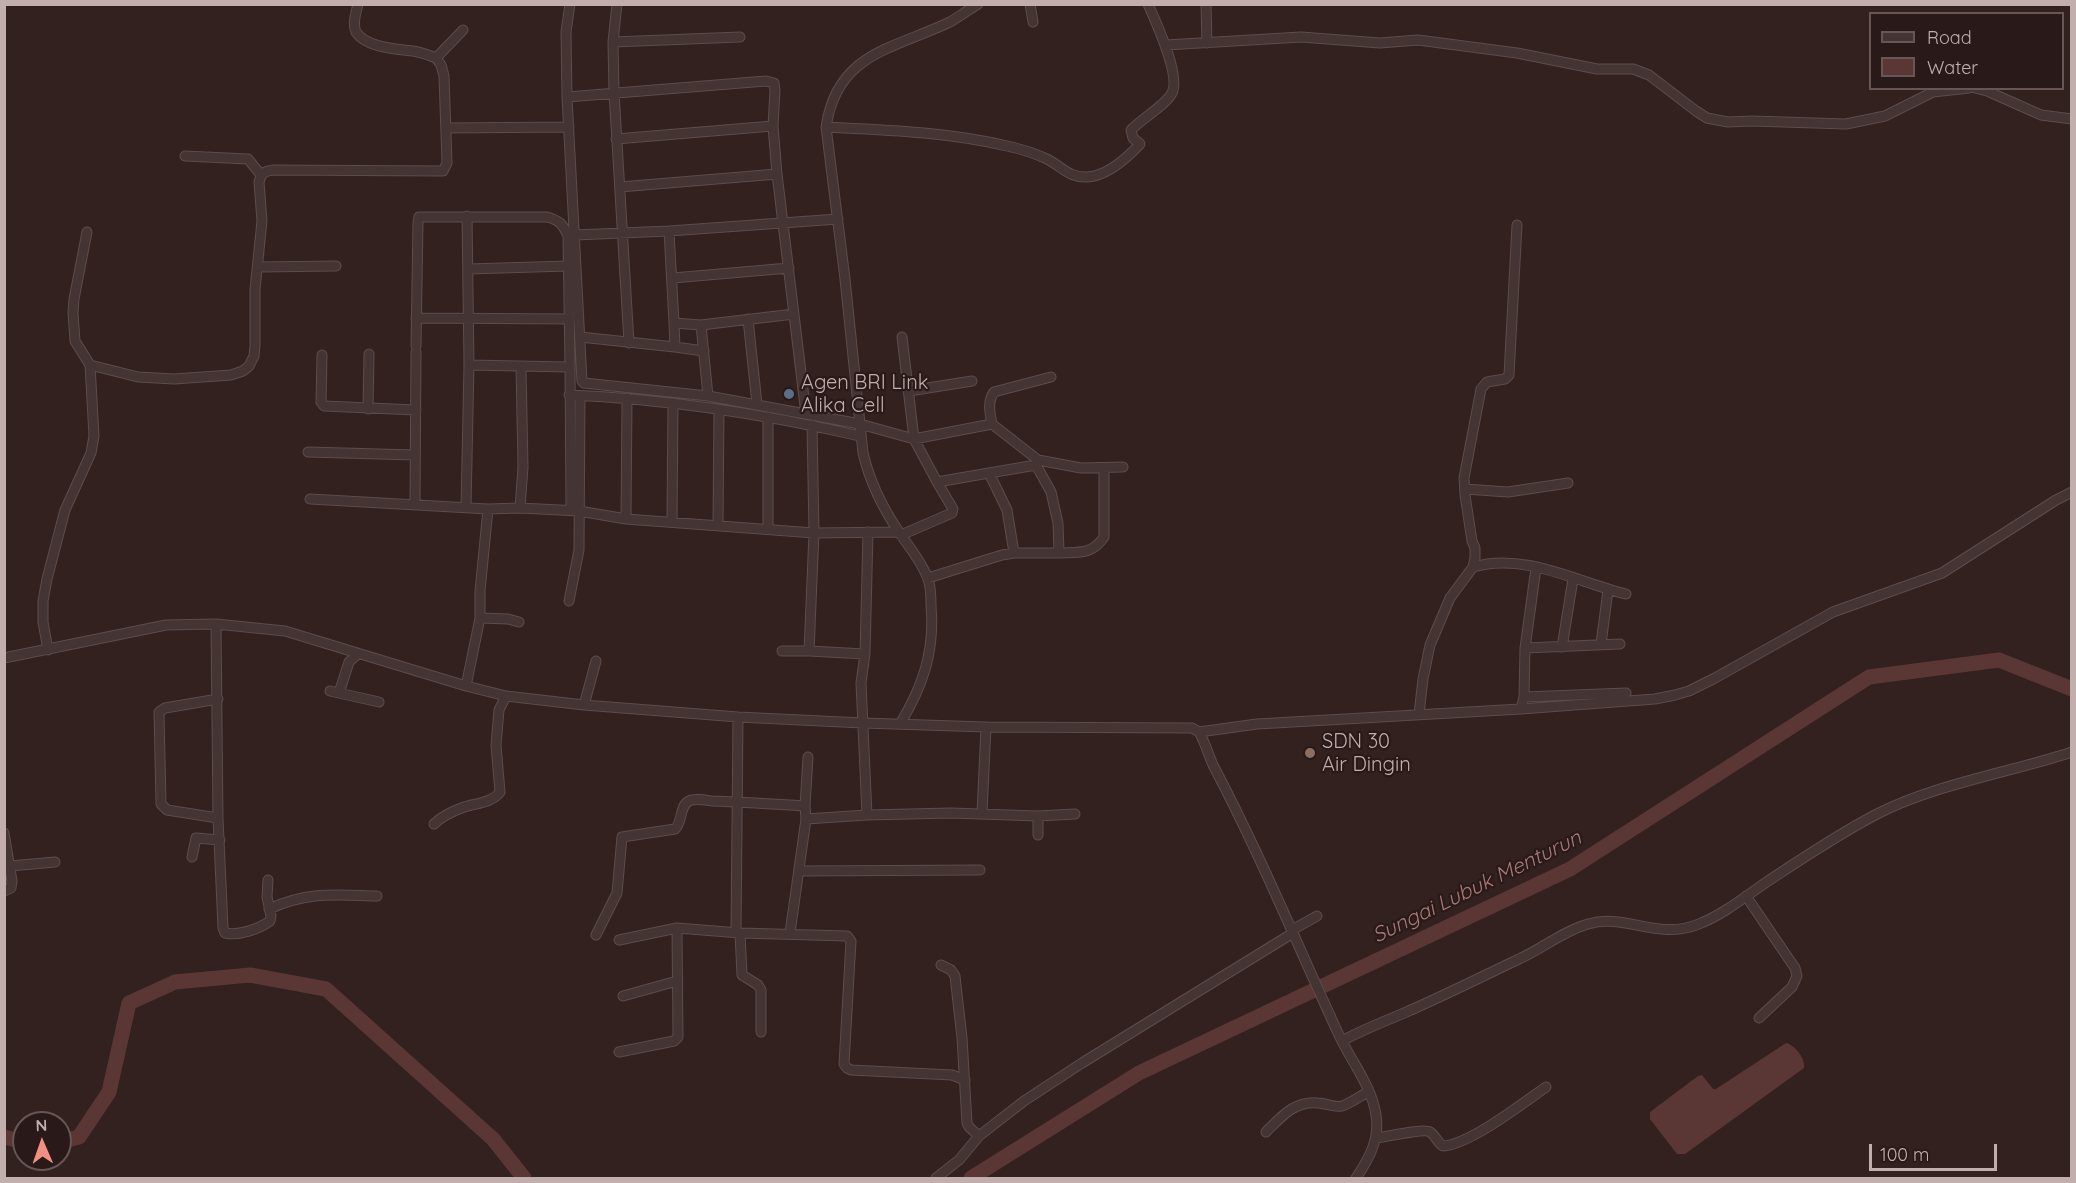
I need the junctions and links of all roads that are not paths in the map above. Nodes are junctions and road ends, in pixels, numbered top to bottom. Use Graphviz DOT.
graph roads {
  1 [pos="358,4"];
  2 [pos="570,4"];
  3 [pos="617,4"];
  4 [pos="978,4"];
  5 [pos="1030,4"];
  6 [pos="1148,4"];
  7 [pos="1206,4"];
  8 [pos="1033,22"];
  9 [pos="463,30"];
  10 [pos="740,37"];
  11 [pos="613,42"];
  12 [pos="1207,44"];
  13 [pos="1166,45"];
  14 [pos="436,58"];
  15 [pos="1951,90"];
  16 [pos="1983,90"];
  17 [pos="614,92"];
  18 [pos="567,97"];
  19 [pos="2072,119"];
  20 [pos="773,126"];
  21 [pos="569,127"];
  22 [pos="826,127"];
  23 [pos="446,128"];
  24 [pos="616,139"];
  25 [pos="185,156"];
  26 [pos="777,174"];
  27 [pos="261,175"];
  28 [pos="620,187"];
  29 [pos="467,216"];
  30 [pos="838,219"];
  31 [pos="783,223"];
  32 [pos="1517,225"];
  33 [pos="669,231"];
  34 [pos="87,232"];
  35 [pos="621,233"];
  36 [pos="575,235"];
  37 [pos="336,266"];
  38 [pos="568,266"];
  39 [pos="258,267"];
  40 [pos="789,268"];
  41 [pos="468,269"];
  42 [pos="673,278"];
  43 [pos="795,314"];
  44 [pos="416,318"];
  45 [pos="468,318"];
  46 [pos="570,319"];
  47 [pos="748,319"];
  48 [pos="674,323"];
  49 [pos="701,325"];
  50 [pos="580,337"];
  51 [pos="902,337"];
  52 [pos="629,343"];
  53 [pos="675,347"];
  54 [pos="704,351"];
  55 [pos="369,354"];
  56 [pos="322,355"];
  57 [pos="90,365"];
  58 [pos="469,365"];
  59 [pos="521,367"];
  60 [pos="570,367"];
  61 [pos="1051,377"];
  62 [pos="972,381"];
  63 [pos="909,391"];
  64 [pos="574,395"];
  65 [pos="708,396"];
  66 [pos="627,398"];
  67 [pos="673,403"];
  68 [pos="758,404"];
  69 [pos="369,409"];
  70 [pos="719,409"];
  71 [pos="416,410"];
  72 [pos="806,414"];
  73 [pos="768,417"];
  74 [pos="860,424"];
  75 [pos="992,424"];
  76 [pos="812,425"];
  77 [pos="860,436"];
  78 [pos="914,439"];
  79 [pos="308,452"];
  80 [pos="415,455"];
  81 [pos="1037,463"];
  82 [pos="1123,467"];
  83 [pos="1104,468"];
  84 [pos="989,473"];
  85 [pos="937,482"];
  86 [pos="1569,483"];
  87 [pos="1465,489"];
  88 [pos="2072,492"];
  89 [pos="310,499"];
  90 [pos="415,504"];
  91 [pos="466,507"];
  92 [pos="488,508"];
  93 [pos="520,508"];
  94 [pos="575,511"];
  95 [pos="626,519"];
  96 [pos="672,522"];
  97 [pos="718,525"];
  98 [pos="768,529"];
  99 [pos="814,532"];
  100 [pos="868,532"];
  101 [pos="900,533"];
  102 [pos="1014,553"];
  103 [pos="1059,553"];
  104 [pos="1473,567"];
  105 [pos="1536,568"];
  106 [pos="928,578"];
  107 [pos="1573,579"];
  108 [pos="1608,590"];
  109 [pos="1626,594"];
  110 [pos="569,601"];
  111 [pos="480,618"];
  112 [pos="519,622"];
  113 [pos="216,624"];
  114 [pos="1601,644"];
  115 [pos="1620,644"];
  116 [pos="1562,647"];
  117 [pos="1525,648"];
  118 [pos="48,650"];
  119 [pos="782,651"];
  120 [pos="809,651"];
  121 [pos="358,654"];
  122 [pos="865,654"];
  123 [pos="4,658"];
  124 [pos="596,661"];
  125 [pos="466,686"];
  126 [pos="1626,693"];
  127 [pos="506,696"];
  128 [pos="1524,697"];
  129 [pos="218,699"];
  130 [pos="379,702"];
  131 [pos="584,705"];
  132 [pos="1521,709"];
  133 [pos="1419,714"];
  134 [pos="738,717"];
  135 [pos="863,723"];
  136 [pos="900,724"];
  137 [pos="986,727"];
  138 [pos="1199,732"];
  139 [pos="2072,752"];
  140 [pos="808,757"];
  141 [pos="736,801"];
  142 [pos="805,806"];
  143 [pos="982,813"];
  144 [pos="1075,814"];
  145 [pos="867,815"];
  146 [pos="1038,816"];
  147 [pos="218,818"];
  148 [pos="806,819"];
  149 [pos="434,824"];
  150 [pos="4,833"];
  151 [pos="1038,836"];
  152 [pos="220,840"];
  153 [pos="192,856"];
  154 [pos="55,862"];
  155 [pos="10,866"];
  156 [pos="980,870"];
  157 [pos="799,871"];
  158 [pos="268,880"];
  159 [pos="4,891"];
  160 [pos="377,896"];
  161 [pos="1746,896"];
  162 [pos="269,909"];
  163 [pos="1317,916"];
  164 [pos="677,928"];
  165 [pos="1292,932"];
  166 [pos="738,933"];
  167 [pos="790,933"];
  168 [pos="597,935"];
  169 [pos="620,940"];
  170 [pos="941,965"];
  171 [pos="677,981"];
  172 [pos="623,996"];
  173 [pos="1759,1018"];
  174 [pos="761,1032"];
  175 [pos="1340,1037"];
  176 [pos="619,1052"];
  177 [pos="965,1080"];
  178 [pos="1546,1087"];
  179 [pos="1368,1092"];
  180 [pos="1266,1132"];
  181 [pos="978,1136"];
  182 [pos="1376,1138"];
  183 [pos="936,1179"];
  184 [pos="1356,1179"];
  1 -- 14 [label="street"];
  2 -- 18 [label="street"];
  3 -- 11 [label="street"];
  4 -- 22 [label="street"];
  5 -- 8 [label="street"];
  6 -- 13 [label="street"];
  7 -- 12 [label="street"];
  9 -- 14 [label="street"];
  10 -- 11 [label="street"];
  11 -- 17 [label="street"];
  12 -- 13 [label="street"];
  12 -- 15 [label="street"];
  13 -- 22 [label="street"];
  14 -- 23 [label="street"];
  16 -- 19 [label="street"];
  17 -- 18 [label="street"];
  17 -- 20 [label="street"];
  17 -- 24 [label="street"];
  18 -- 21 [label="street"];
  20 -- 24 [label="street"];
  20 -- 26 [label="street"];
  21 -- 23 [label="street"];
  21 -- 36 [label="street"];
  22 -- 30 [label="street"];
  23 -- 27 [label="street"];
  24 -- 28 [label="street"];
  25 -- 27 [label="street"];
  26 -- 28 [label="street"];
  26 -- 31 [label="street"];
  27 -- 39 [label="street"];
  28 -- 35 [label="street"];
  29 -- 38 [label="street"];
  29 -- 41 [label="street"];
  29 -- 44 [label="street"];
  30 -- 31 [label="street"];
  30 -- 74 [label="street"];
  31 -- 33 [label="street"];
  31 -- 40 [label="street"];
  32 -- 87 [label="street"];
  33 -- 35 [label="street"];
  33 -- 42 [label="street"];
  34 -- 57 [label="street"];
  35 -- 36 [label="street"];
  35 -- 52 [label="street"];
  36 -- 50 [label="street"];
  37 -- 39 [label="street"];
  38 -- 41 [label="street"];
  38 -- 46 [label="street"];
  39 -- 57 [label="street"];
  40 -- 42 [label="street"];
  40 -- 43 [label="street"];
  41 -- 45 [label="street"];
  42 -- 48 [label="street"];
  43 -- 47 [label="street"];
  43 -- 72 [label="street"];
  44 -- 45 [label="street"];
  44 -- 71 [label="street"];
  45 -- 46 [label="street"];
  45 -- 58 [label="street"];
  46 -- 60 [label="street"];
  47 -- 49 [label="street"];
  47 -- 68 [label="street"];
  48 -- 49 [label="street"];
  48 -- 53 [label="street"];
  49 -- 54 [label="street"];
  50 -- 52 [label="street"];
  50 -- 65 [label="street"];
  51 -- 63 [label="street"];
  52 -- 53 [label="street"];
  53 -- 54 [label="street"];
  54 -- 65 [label="street"];
  55 -- 69 [label="street"];
  56 -- 69 [label="street"];
  57 -- 118 [label="street"];
  58 -- 59 [label="street"];
  58 -- 91 [label="street"];
  59 -- 60 [label="street"];
  59 -- 93 [label="street"];
  60 -- 64 [label="street"];
  61 -- 75 [label="street"];
  62 -- 63 [label="street"];
  63 -- 78 [label="street"];
  64 -- 66 [label="street"];
  64 -- 94 [label="street"];
  65 -- 68 [label="street"];
  66 -- 67 [label="street"];
  66 -- 95 [label="street"];
  67 -- 70 [label="street"];
  67 -- 96 [label="street"];
  68 -- 72 [label="street"];
  69 -- 71 [label="street"];
  70 -- 73 [label="street"];
  70 -- 97 [label="street"];
  71 -- 80 [label="street"];
  72 -- 74 [label="street"];
  73 -- 76 [label="street"];
  73 -- 98 [label="street"];
  74 -- 77 [label="street"];
  74 -- 78 [label="street"];
  75 -- 78 [label="street"];
  75 -- 81 [label="street"];
  76 -- 77 [label="street"];
  76 -- 99 [label="street"];
  77 -- 101 [label="street"];
  78 -- 85 [label="street"];
  79 -- 80 [label="street"];
  80 -- 90 [label="street"];
  81 -- 83 [label="street"];
  81 -- 84 [label="street"];
  81 -- 103 [label="street"];
  82 -- 83 [label="street"];
  83 -- 103 [label="street"];
  84 -- 85 [label="street"];
  84 -- 102 [label="street"];
  85 -- 101 [label="street"];
  86 -- 87 [label="street"];
  87 -- 104 [label="street"];
  88 -- 132 [label="street"];
  89 -- 90 [label="street"];
  90 -- 91 [label="street"];
  91 -- 92 [label="street"];
  92 -- 93 [label="street"];
  92 -- 111 [label="street"];
  93 -- 94 [label="street"];
  94 -- 95 [label="street"];
  94 -- 110 [label="street"];
  95 -- 96 [label="street"];
  96 -- 97 [label="street"];
  97 -- 98 [label="street"];
  98 -- 99 [label="street"];
  99 -- 100 [label="street"];
  99 -- 120 [label="street"];
  100 -- 101 [label="street"];
  100 -- 122 [label="street"];
  101 -- 106 [label="street"];
  102 -- 103 [label="street"];
  102 -- 106 [label="street"];
  104 -- 105 [label="street"];
  104 -- 133 [label="street"];
  105 -- 107 [label="street"];
  105 -- 117 [label="street"];
  106 -- 136 [label="street"];
  107 -- 108 [label="street"];
  107 -- 116 [label="street"];
  108 -- 109 [label="street"];
  108 -- 114 [label="street"];
  111 -- 112 [label="street"];
  111 -- 125 [label="street"];
  113 -- 118 [label="street"];
  113 -- 121 [label="street"];
  113 -- 129 [label="street"];
  114 -- 115 [label="street"];
  114 -- 116 [label="street"];
  116 -- 117 [label="street"];
  117 -- 128 [label="street"];
  118 -- 123 [label="street"];
  119 -- 120 [label="street"];
  120 -- 122 [label="street"];
  121 -- 125 [label="street"];
  121 -- 130 [label="street"];
  122 -- 135 [label="street"];
  124 -- 131 [label="street"];
  125 -- 127 [label="street"];
  126 -- 128 [label="street"];
  127 -- 131 [label="street"];
  127 -- 149 [label="street"];
  128 -- 132 [label="street"];
  129 -- 147 [label="street"];
  129 -- 147 [label="street"];
  131 -- 134 [label="street"];
  132 -- 133 [label="street"];
  133 -- 138 [label="street"];
  134 -- 135 [label="street"];
  134 -- 141 [label="street"];
  135 -- 136 [label="street"];
  135 -- 145 [label="street"];
  136 -- 137 [label="street"];
  137 -- 138 [label="street"];
  137 -- 143 [label="street"];
  138 -- 165 [label="street"];
  139 -- 161 [label="street"];
  140 -- 142 [label="street"];
  141 -- 142 [label="street"];
  141 -- 166 [label="street"];
  141 -- 168 [label="street"];
  142 -- 148 [label="street"];
  143 -- 145 [label="street"];
  143 -- 146 [label="street"];
  144 -- 146 [label="street"];
  145 -- 148 [label="street"];
  146 -- 151 [label="street"];
  147 -- 152 [label="street"];
  148 -- 157 [label="street"];
  150 -- 155 [label="street"];
  152 -- 153 [label="street"];
  152 -- 162 [label="street"];
  154 -- 155 [label="street"];
  155 -- 159 [label="street"];
  156 -- 157 [label="street"];
  157 -- 167 [label="street"];
  158 -- 162 [label="street"];
  160 -- 162 [label="street"];
  161 -- 173 [label="street"];
  161 -- 175 [label="street"];
  163 -- 165 [label="street"];
  164 -- 166 [label="street"];
  164 -- 169 [label="street"];
  164 -- 171 [label="street"];
  165 -- 175 [label="street"];
  165 -- 181 [label="street"];
  166 -- 167 [label="street"];
  166 -- 174 [label="street"];
  167 -- 177 [label="street"];
  170 -- 177 [label="street"];
  171 -- 172 [label="street"];
  171 -- 176 [label="street"];
  175 -- 179 [label="street"];
  177 -- 181 [label="street"];
  178 -- 182 [label="street"];
  179 -- 180 [label="street"];
  179 -- 182 [label="street"];
  181 -- 183 [label="street"];
  182 -- 184 [label="street"];
}
